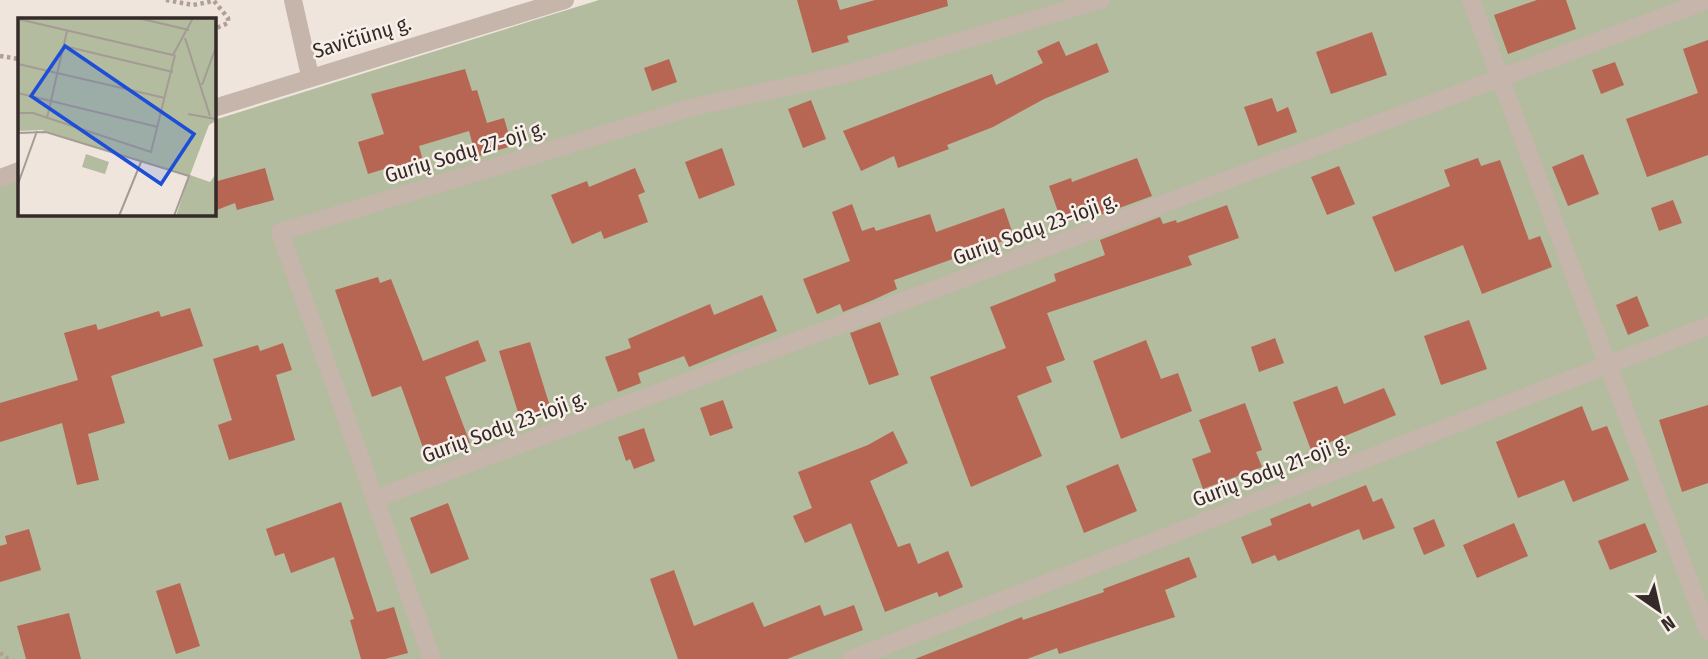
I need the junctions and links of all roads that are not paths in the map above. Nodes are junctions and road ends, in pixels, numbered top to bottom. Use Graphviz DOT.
graph roads {
  1 [pos="293,0"];
  2 [pos="565,0"];
  3 [pos="1101,0"];
  4 [pos="1471,0"];
  5 [pos="1708,0"];
  6 [pos="310,76"];
  7 [pos="1502,80"];
  8 [pos="215,108"];
  9 [pos="18,172"];
  10 [pos="0,178"];
  11 [pos="1708,326"];
  12 [pos="1607,364"];
  13 [pos="377,498"];
  14 [pos="1708,631"];
  15 [pos="432,659"];
  16 [pos="851,659"];
  1 -- 6 [label="street"];
  2 -- 6 [label="street, Savičiūnų g."];
  3 -- 13 [label="street, Gurių Sodų 27-oji g."];
  4 -- 7 [label="street"];
  5 -- 7 [label="street, Gurių Sodų 23-ioji g."];
  6 -- 8 [label="street, Savičiūnų g."];
  7 -- 12 [label="street"];
  7 -- 13 [label="street, Gurių Sodų 23-ioji g."];
  9 -- 10 [label="street"];
  11 -- 12 [label="street, Gurių Sodų 21-oji g."];
  12 -- 14 [label="street"];
  12 -- 16 [label="street, Gurių Sodų 21-oji g."];
  13 -- 15 [label="street, Gurių Sodų 27-oji g."];
}
